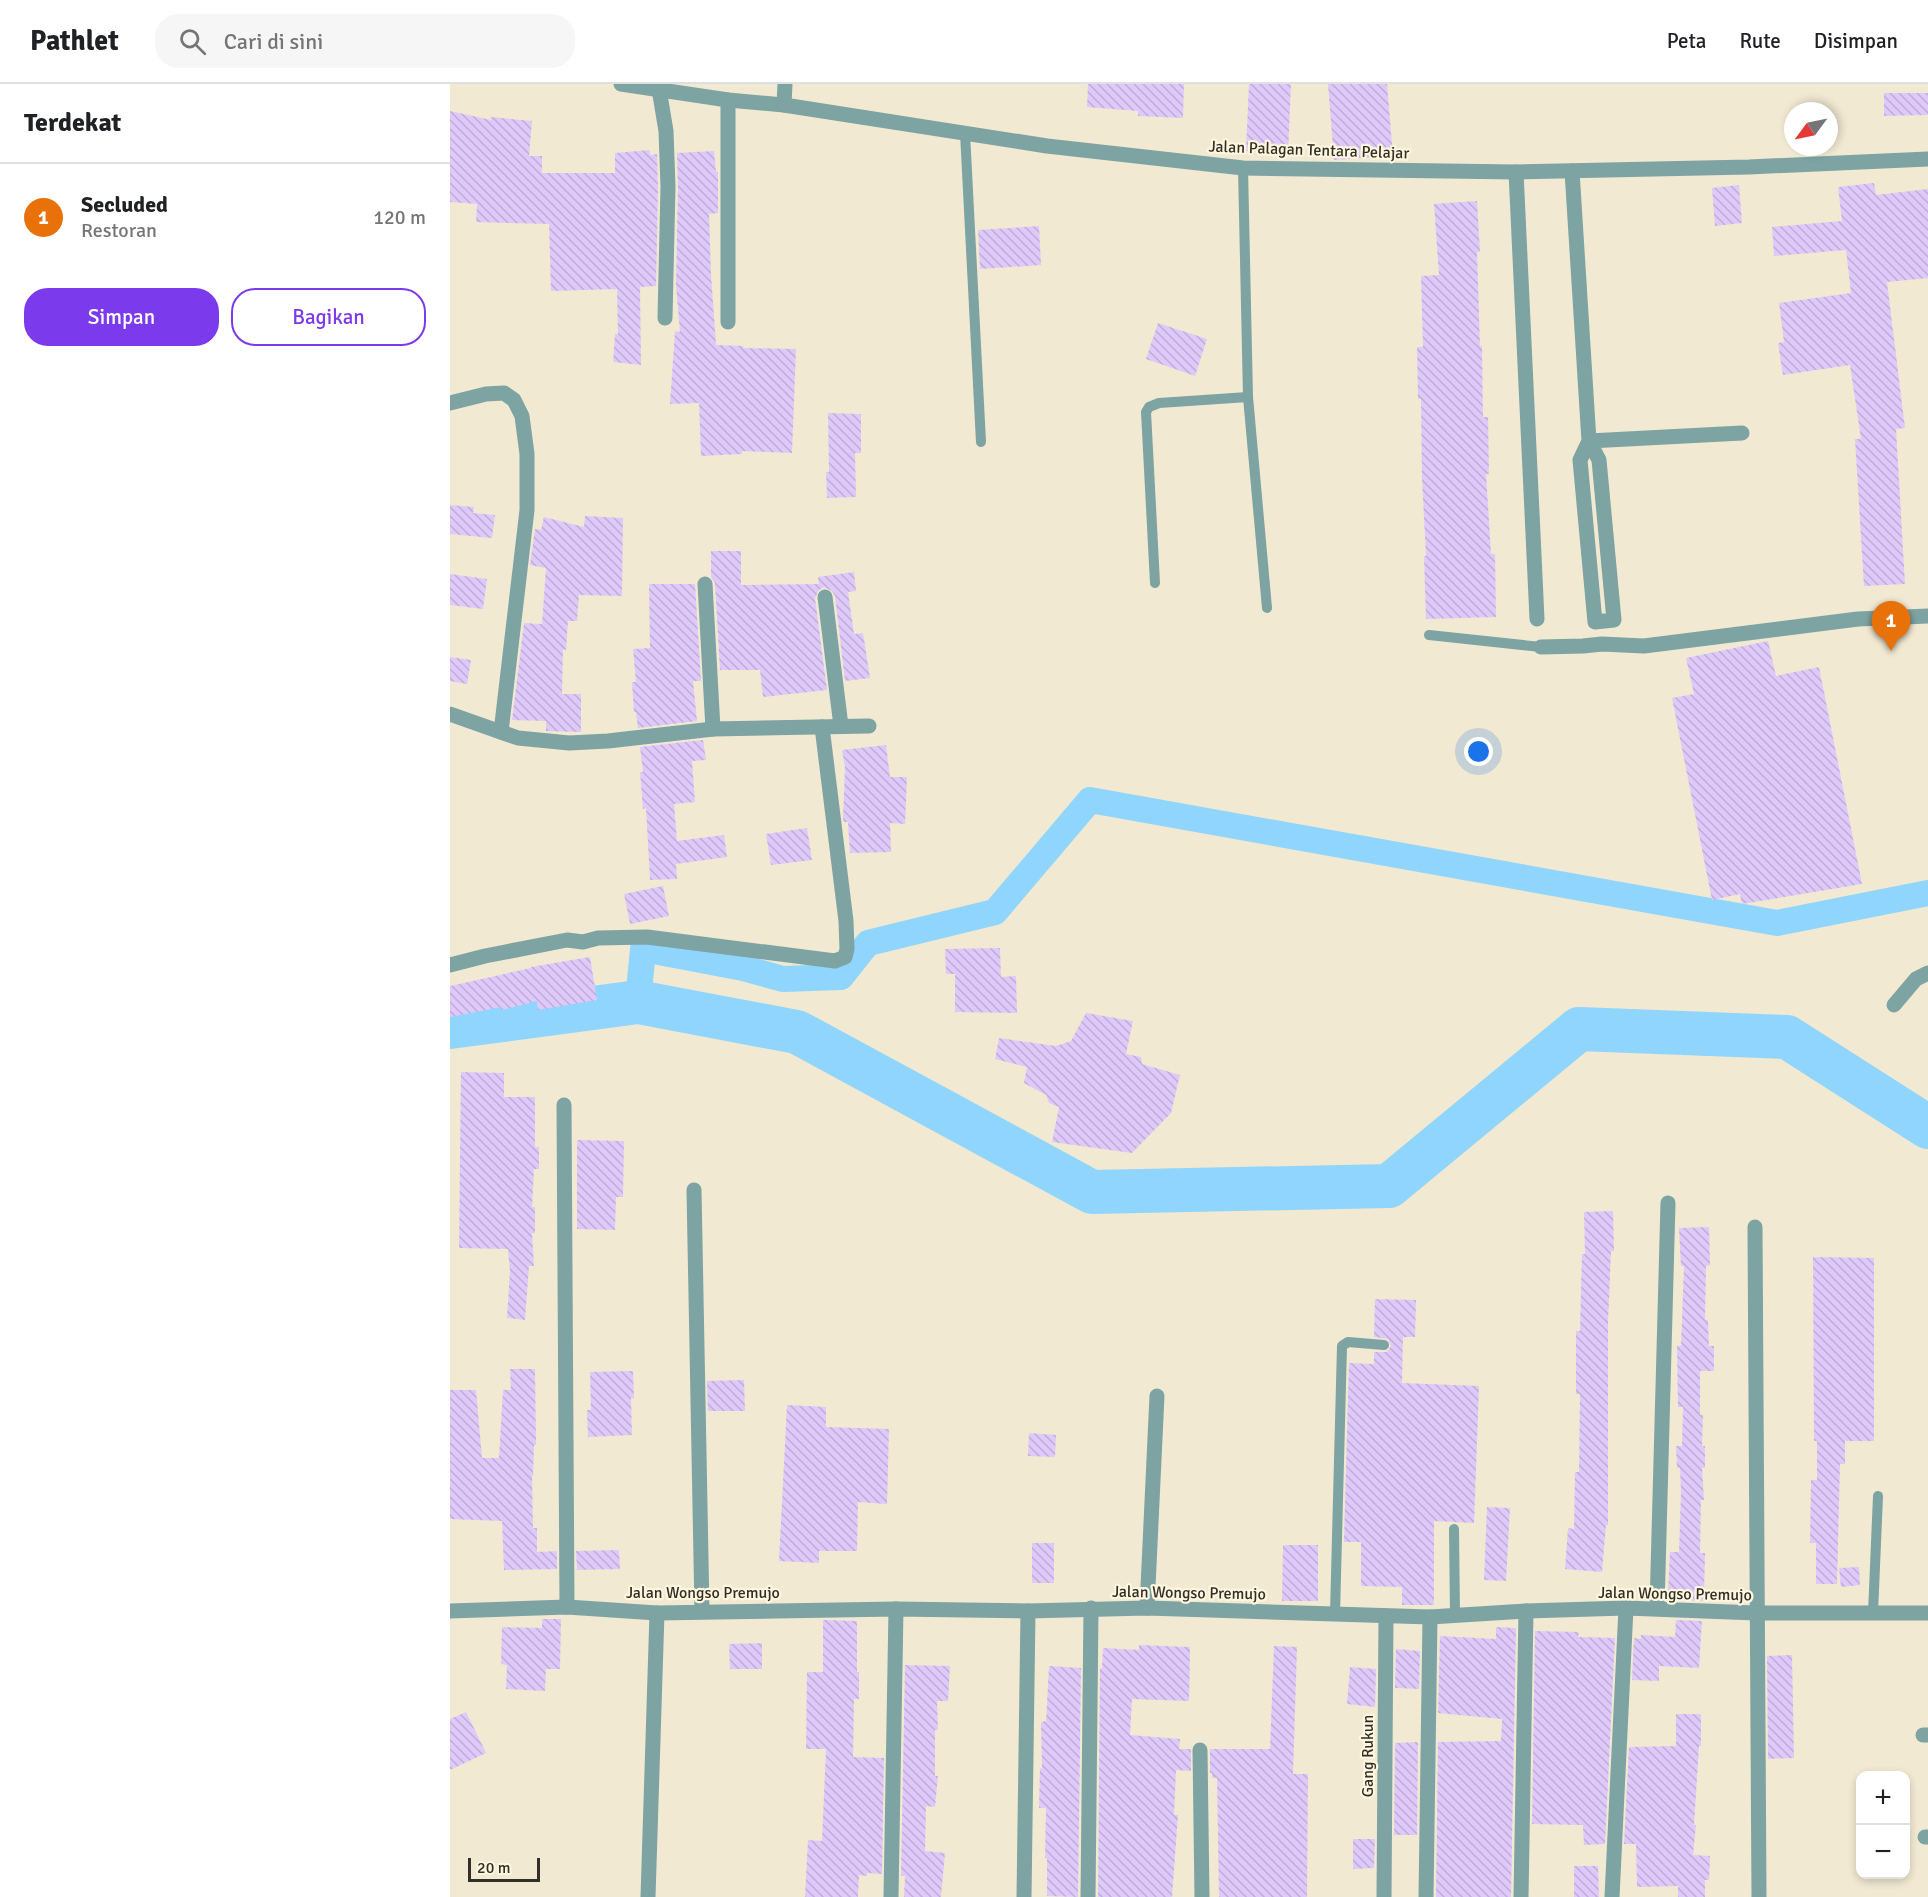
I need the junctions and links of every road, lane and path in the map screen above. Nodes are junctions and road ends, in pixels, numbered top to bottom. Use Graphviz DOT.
graph roads {
  1 [pos="621,84"];
  2 [pos="785,84"];
  3 [pos="659,89"];
  4 [pos="728,100"];
  5 [pos="784,105"];
  6 [pos="965,133"];
  7 [pos="1928,159"];
  8 [pos="1243,168"];
  9 [pos="1572,171"];
  10 [pos="1516,172"];
  11 [pos="665,318"];
  12 [pos="728,322"];
  13 [pos="1248,397"];
  14 [pos="450,403"];
  15 [pos="1742,433"];
  16 [pos="1589,441"];
  17 [pos="981,442"];
  18 [pos="1155,583"];
  19 [pos="705,584"];
  20 [pos="825,597"];
  21 [pos="1267,608"];
  22 [pos="1928,616"];
  23 [pos="1537,619"];
  24 [pos="1429,635"];
  25 [pos="1540,647"];
  26 [pos="450,714"];
  27 [pos="841,726"];
  28 [pos="869,726"];
  29 [pos="822,727"];
  30 [pos="713,729"];
  31 [pos="501,732"];
  32 [pos="450,965"];
  33 [pos="1928,974"];
  34 [pos="1894,1005"];
  35 [pos="564,1105"];
  36 [pos="694,1190"];
  37 [pos="1668,1203"];
  38 [pos="1755,1227"];
  39 [pos="1384,1345"];
  40 [pos="1157,1396"];
  41 [pos="1878,1496"];
  42 [pos="1454,1529"];
  43 [pos="567,1607"];
  44 [pos="1091,1608"];
  45 [pos="1147,1608"];
  46 [pos="1626,1608"];
  47 [pos="1657,1608"];
  48 [pos="896,1609"];
  49 [pos="450,1611"];
  50 [pos="702,1611"];
  51 [pos="1028,1611"];
  52 [pos="1526,1611"];
  53 [pos="657,1613"];
  54 [pos="1756,1613"];
  55 [pos="1873,1613"];
  56 [pos="1928,1613"];
  57 [pos="1335,1614"];
  58 [pos="1386,1616"];
  59 [pos="1455,1616"];
  60 [pos="1430,1617"];
  61 [pos="1200,1750"];
  62 [pos="648,1897"];
  63 [pos="891,1897"];
  64 [pos="1024,1897"];
  65 [pos="1088,1897"];
  66 [pos="1202,1897"];
  67 [pos="1384,1897"];
  68 [pos="1426,1897"];
  69 [pos="1521,1897"];
  70 [pos="1612,1897"];
  71 [pos="1758,1897"];
  1 -- 3 [label="street, Jalan Palagan Tentara Pelajar"];
  2 -- 5 [label="street"];
  3 -- 4 [label="street, Jalan Palagan Tentara Pelajar"];
  3 -- 11 [label="street"];
  4 -- 5 [label="street, Jalan Palagan Tentara Pelajar"];
  4 -- 12 [label="street"];
  5 -- 6 [label="street, Jalan Palagan Tentara Pelajar"];
  6 -- 8 [label="street, Jalan Palagan Tentara Pelajar"];
  6 -- 17 [label="lane"];
  7 -- 9 [label="street, Jalan Palagan Tentara Pelajar"];
  8 -- 10 [label="street, Jalan Palagan Tentara Pelajar"];
  8 -- 13 [label="lane"];
  9 -- 10 [label="street, Jalan Palagan Tentara Pelajar"];
  9 -- 16 [label="street"];
  10 -- 23 [label="street"];
  13 -- 18 [label="lane"];
  13 -- 21 [label="lane"];
  14 -- 31 [label="street"];
  15 -- 16 [label="street"];
  16 -- 16 [label="street"];
  19 -- 30 [label="street"];
  20 -- 27 [label="street"];
  22 -- 25 [label="street"];
  24 -- 25 [label="lane"];
  26 -- 31 [label="street"];
  27 -- 28 [label="street"];
  27 -- 29 [label="street"];
  29 -- 30 [label="street"];
  29 -- 32 [label="street"];
  30 -- 31 [label="street"];
  33 -- 34 [label="street"];
  35 -- 43 [label="street"];
  36 -- 50 [label="street"];
  37 -- 47 [label="street"];
  38 -- 54 [label="street"];
  39 -- 57 [label="lane"];
  40 -- 45 [label="street"];
  41 -- 55 [label="lane"];
  42 -- 59 [label="lane"];
  43 -- 49 [label="street, Jalan Wongso Premujo"];
  43 -- 53 [label="street, Jalan Wongso Premujo"];
  44 -- 45 [label="street, Jalan Wongso Premujo"];
  44 -- 51 [label="street, Jalan Wongso Premujo"];
  44 -- 65 [label="street"];
  45 -- 57 [label="street, Jalan Wongso Premujo"];
  46 -- 47 [label="street, Jalan Wongso Premujo"];
  46 -- 52 [label="street, Jalan Wongso Premujo"];
  46 -- 70 [label="street"];
  47 -- 54 [label="street, Jalan Wongso Premujo"];
  48 -- 50 [label="street, Jalan Wongso Premujo"];
  48 -- 51 [label="street, Jalan Wongso Premujo"];
  48 -- 63 [label="street"];
  50 -- 53 [label="street, Jalan Wongso Premujo"];
  51 -- 64 [label="street"];
  52 -- 59 [label="street, Jalan Wongso Premujo"];
  52 -- 69 [label="street"];
  53 -- 62 [label="street"];
  54 -- 55 [label="street, Jalan Wongso Premujo"];
  54 -- 71 [label="street"];
  55 -- 56 [label="street, Jalan Wongso Premujo"];
  57 -- 58 [label="street, Jalan Wongso Premujo"];
  58 -- 60 [label="street, Jalan Wongso Premujo"];
  58 -- 67 [label="street, Gang Rukun"];
  59 -- 60 [label="street, Jalan Wongso Premujo"];
  60 -- 68 [label="street"];
  61 -- 66 [label="street"];
}
